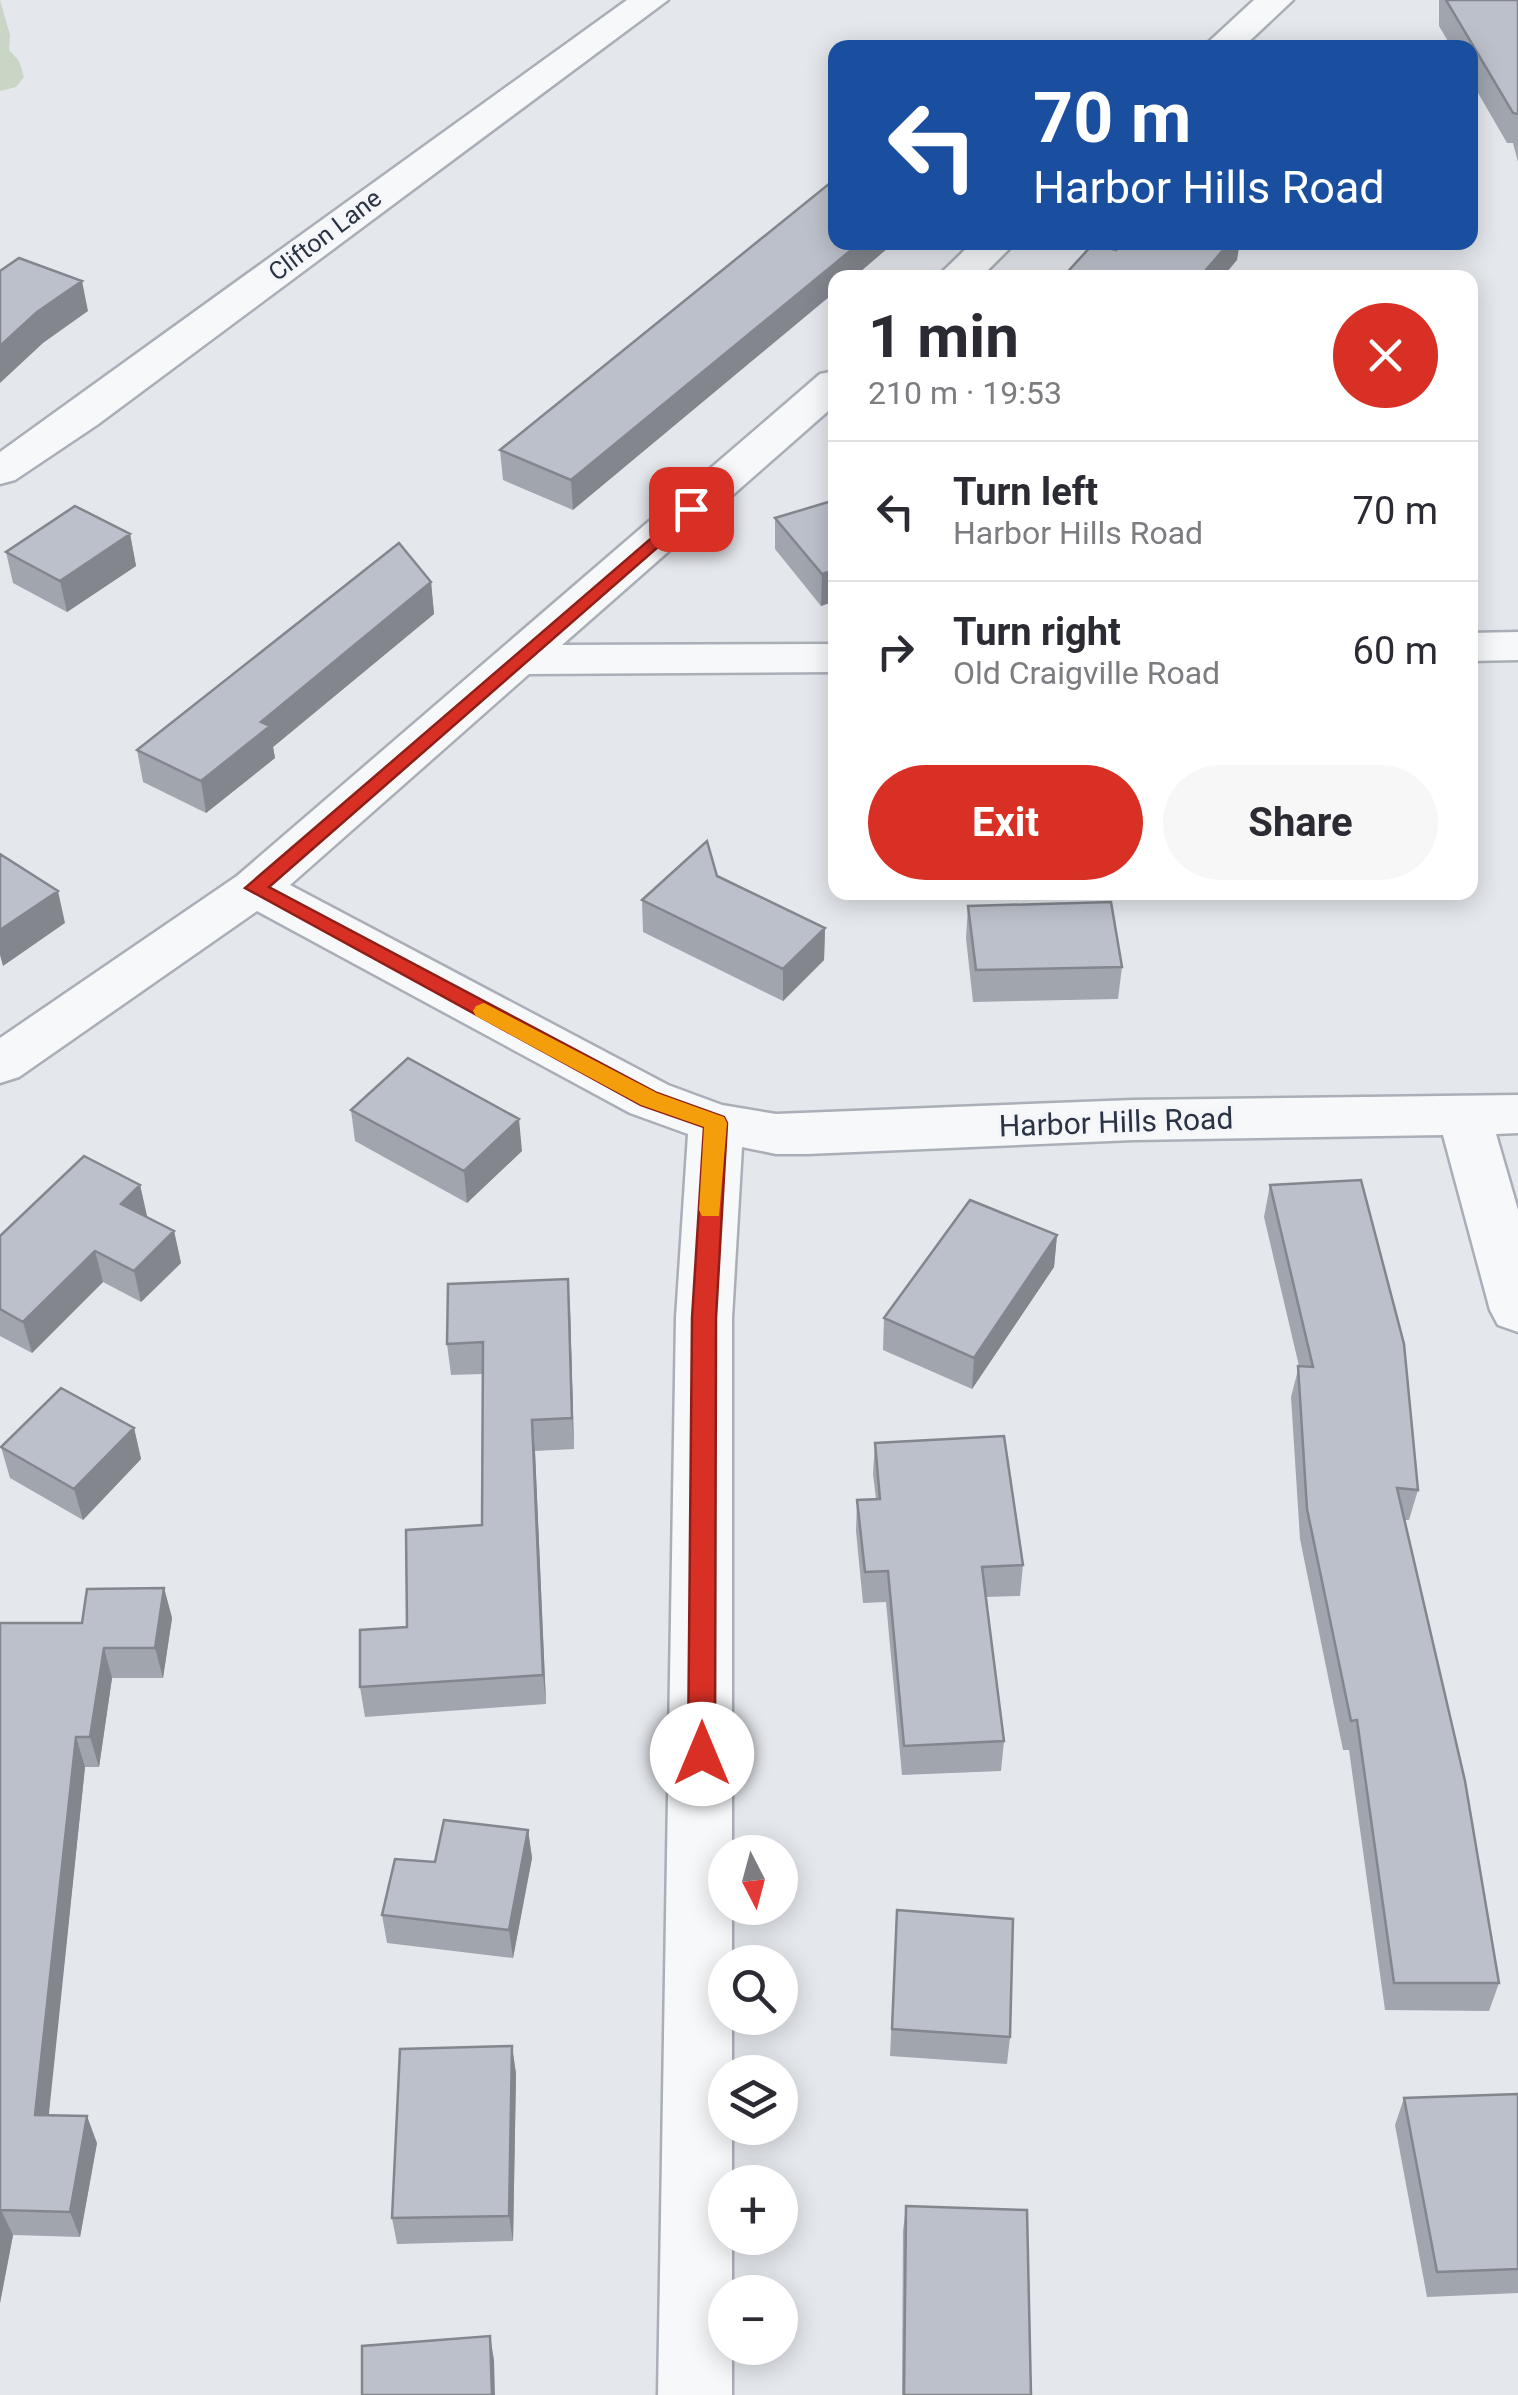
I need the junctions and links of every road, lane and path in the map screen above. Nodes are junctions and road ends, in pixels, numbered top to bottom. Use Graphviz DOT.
graph roads {
  1 [pos="650,0"];
  2 [pos="1275,0"];
  3 [pos="1229,40"];
  4 [pos="987,250"];
  5 [pos="965,270"];
  6 [pos="828,389"];
  7 [pos="0,471"];
  8 [pos="1518,646"];
  9 [pos="1478,647"];
  10 [pos="828,658"];
  11 [pos="518,660"];
  12 [pos="255,888"];
  13 [pos="0,1064"];
  14 [pos="1464,1114"];
  15 [pos="1518,1114"];
  16 [pos="716,1123"];
  17 [pos="1518,1310"];
  18 [pos="695,2395"];
  1 -- 7 [label="street, Clifton Lane"];
  2 -- 3 [label="street"];
  4 -- 5 [label="street"];
  6 -- 11 [label="street"];
  8 -- 9 [label="street"];
  10 -- 11 [label="street"];
  11 -- 12 [label="street"];
  12 -- 13 [label="street"];
  12 -- 16 [label="street, Harbor Hills Road"];
  14 -- 15 [label="street, Harbor Hills Road"];
  14 -- 16 [label="street, Harbor Hills Road"];
  14 -- 17 [label="street"];
  16 -- 18 [label="street"];
}
